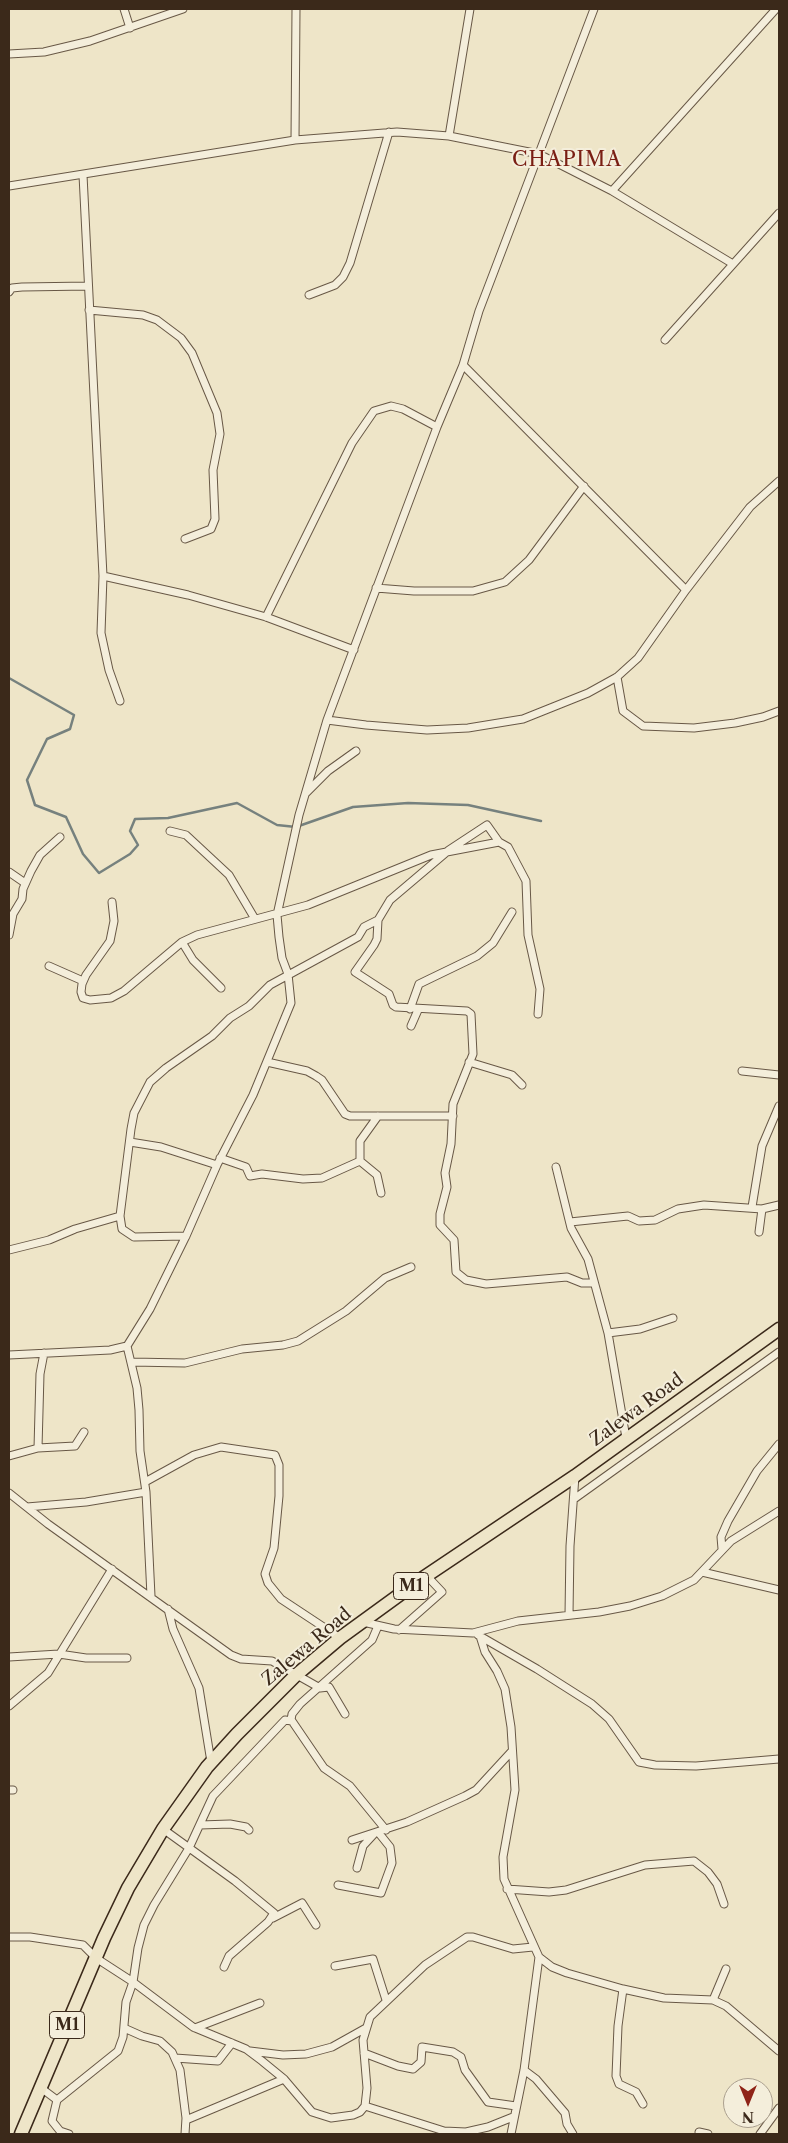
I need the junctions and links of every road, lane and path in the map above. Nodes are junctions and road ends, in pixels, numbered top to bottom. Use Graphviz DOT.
graph roads {
  1 [pos="124,9"];
  2 [pos="183,9"];
  3 [pos="296,9"];
  4 [pos="470,9"];
  5 [pos="594,9"];
  6 [pos="776,9"];
  7 [pos="130,28"];
  8 [pos="9,54"];
  9 [pos="389,132"];
  10 [pos="449,136"];
  11 [pos="295,140"];
  12 [pos="539,154"];
  13 [pos="83,175"];
  14 [pos="9,186"];
  15 [pos="612,191"];
  16 [pos="779,213"];
  17 [pos="733,264"];
  18 [pos="88,286"];
  19 [pos="9,292"];
  20 [pos="309,296"];
  21 [pos="89,310"];
  22 [pos="665,340"];
  23 [pos="463,365"];
  24 [pos="437,427"];
  25 [pos="779,481"];
  26 [pos="584,486"];
  27 [pos="185,539"];
  28 [pos="103,576"];
  29 [pos="376,588"];
  30 [pos="686,590"];
  31 [pos="266,617"];
  32 [pos="354,650"];
  33 [pos="617,676"];
  34 [pos="120,701"];
  35 [pos="779,711"];
  36 [pos="327,720"];
  37 [pos="356,751"];
  38 [pos="306,793"];
  39 [pos="170,830"];
  40 [pos="60,836"];
  41 [pos="499,842"];
  42 [pos="449,850"];
  43 [pos="9,872"];
  44 [pos="25,883"];
  45 [pos="112,902"];
  46 [pos="512,912"];
  47 [pos="277,915"];
  48 [pos="255,919"];
  49 [pos="10,920"];
  50 [pos="378,920"];
  51 [pos="9,935"];
  52 [pos="182,942"];
  53 [pos="49,966"];
  54 [pos="288,974"];
  55 [pos="83,981"];
  56 [pos="221,988"];
  57 [pos="410,1009"];
  58 [pos="418,1010"];
  59 [pos="538,1014"];
  60 [pos="411,1026"];
  61 [pos="267,1062"];
  62 [pos="469,1062"];
  63 [pos="742,1071"];
  64 [pos="779,1075"];
  65 [pos="522,1085"];
  66 [pos="779,1106"];
  67 [pos="378,1116"];
  68 [pos="453,1116"];
  69 [pos="130,1142"];
  70 [pos="360,1161"];
  71 [pos="218,1162"];
  72 [pos="556,1167"];
  73 [pos="381,1193"];
  74 [pos="779,1205"];
  75 [pos="752,1207"];
  76 [pos="762,1209"];
  77 [pos="120,1216"];
  78 [pos="570,1222"];
  79 [pos="759,1232"];
  80 [pos="186,1236"];
  81 [pos="9,1250"];
  82 [pos="411,1267"];
  83 [pos="594,1283"];
  84 [pos="673,1318"];
  85 [pos="779,1329"];
  86 [pos="608,1333"];
  87 [pos="127,1346"];
  88 [pos="779,1352"];
  89 [pos="44,1353"];
  90 [pos="9,1355"];
  91 [pos="132,1362"];
  92 [pos="84,1432"];
  93 [pos="626,1438"];
  94 [pos="779,1444"];
  95 [pos="38,1448"];
  96 [pos="9,1456"];
  97 [pos="575,1476"];
  98 [pos="145,1482"];
  99 [pos="146,1492"];
  100 [pos="9,1493"];
  101 [pos="63,1499"];
  102 [pos="574,1499"];
  103 [pos="27,1507"];
  104 [pos="46,1507"];
  105 [pos="779,1511"];
  106 [pos="722,1549"];
  107 [pos="112,1569"];
  108 [pos="702,1572"];
  109 [pos="426,1575"];
  110 [pos="779,1590"];
  111 [pos="151,1596"];
  112 [pos="168,1609"];
  113 [pos="569,1615"];
  114 [pos="363,1622"];
  115 [pos="378,1626"];
  116 [pos="399,1630"];
  117 [pos="473,1633"];
  118 [pos="480,1636"];
  119 [pos="340,1638"];
  120 [pos="59,1654"];
  121 [pos="9,1657"];
  122 [pos="127,1658"];
  123 [pos="295,1676"];
  124 [pos="320,1688"];
  125 [pos="9,1706"];
  126 [pos="344,1714"];
  127 [pos="291,1720"];
  128 [pos="511,1752"];
  129 [pos="779,1759"];
  130 [pos="212,1763"];
  131 [pos="200,1825"];
  132 [pos="163,1829"];
  133 [pos="250,1830"];
  134 [pos="380,1831"];
  135 [pos="352,1840"];
  136 [pos="189,1848"];
  137 [pos="357,1868"];
  138 [pos="338,1885"];
  139 [pos="507,1889"];
  140 [pos="724,1904"];
  141 [pos="273,1918"];
  142 [pos="316,1925"];
  143 [pos="9,1937"];
  144 [pos="533,1947"];
  145 [pos="538,1957"];
  146 [pos="96,1958"];
  147 [pos="335,1966"];
  148 [pos="224,1967"];
  149 [pos="726,1968"];
  150 [pos="133,1982"];
  151 [pos="623,1989"];
  152 [pos="386,2000"];
  153 [pos="713,2000"];
  154 [pos="260,2003"];
  155 [pos="124,2028"];
  156 [pos="195,2028"];
  157 [pos="366,2028"];
  158 [pos="232,2043"];
  159 [pos="248,2051"];
  160 [pos="779,2051"];
  161 [pos="364,2053"];
  162 [pos="175,2058"];
  163 [pos="524,2070"];
  164 [pos="284,2079"];
  165 [pos="40,2088"];
  166 [pos="57,2100"];
  167 [pos="642,2104"];
  168 [pos="365,2106"];
  169 [pos="516,2106"];
  170 [pos="779,2108"];
  171 [pos="513,2117"];
  172 [pos="186,2120"];
  173 [pos="476,2132"];
  174 [pos="699,2132"];
  175 [pos="21,2134"];
  176 [pos="69,2134"];
  177 [pos="185,2134"];
  178 [pos="511,2134"];
  179 [pos="573,2134"];
  180 [pos="708,2134"];
  181 [pos="760,2134"];
  1 -- 7 [label="street"];
  2 -- 7 [label="street"];
  3 -- 11 [label="street"];
  4 -- 10 [label="street"];
  5 -- 12 [label="street"];
  6 -- 15 [label="street"];
  7 -- 8 [label="street"];
  9 -- 10 [label="street"];
  9 -- 11 [label="street"];
  9 -- 20 [label="street"];
  10 -- 12 [label="street"];
  11 -- 13 [label="street"];
  12 -- 15 [label="street"];
  12 -- 23 [label="street"];
  13 -- 14 [label="street"];
  13 -- 18 [label="street"];
  15 -- 17 [label="street"];
  16 -- 17 [label="street"];
  17 -- 22 [label="street"];
  18 -- 19 [label="street"];
  18 -- 21 [label="street"];
  21 -- 27 [label="street"];
  21 -- 28 [label="street"];
  23 -- 24 [label="street"];
  23 -- 26 [label="street"];
  24 -- 29 [label="street"];
  24 -- 31 [label="street"];
  25 -- 30 [label="street"];
  26 -- 29 [label="street"];
  26 -- 30 [label="street"];
  28 -- 31 [label="street"];
  28 -- 34 [label="street"];
  29 -- 32 [label="street"];
  30 -- 33 [label="street"];
  31 -- 32 [label="street"];
  32 -- 36 [label="street"];
  33 -- 35 [label="street"];
  33 -- 36 [label="street"];
  36 -- 38 [label="street"];
  37 -- 38 [label="street"];
  38 -- 47 [label="street"];
  39 -- 48 [label="street"];
  40 -- 44 [label="street"];
  41 -- 42 [label="street"];
  41 -- 42 [label="street"];
  41 -- 59 [label="street"];
  42 -- 47 [label="street"];
  42 -- 50 [label="street"];
  43 -- 44 [label="street"];
  44 -- 49 [label="street"];
  45 -- 55 [label="street"];
  46 -- 57 [label="street"];
  47 -- 48 [label="street"];
  47 -- 54 [label="street"];
  48 -- 52 [label="street"];
  49 -- 51 [label="street"];
  50 -- 54 [label="street"];
  50 -- 57 [label="street"];
  52 -- 55 [label="street"];
  52 -- 56 [label="street"];
  53 -- 55 [label="street"];
  54 -- 61 [label="street"];
  54 -- 69 [label="street"];
  57 -- 58 [label="street"];
  58 -- 60 [label="street"];
  58 -- 62 [label="street"];
  61 -- 67 [label="street"];
  61 -- 71 [label="street"];
  62 -- 65 [label="street"];
  62 -- 68 [label="street"];
  63 -- 64 [label="street"];
  66 -- 75 [label="street"];
  67 -- 68 [label="street"];
  67 -- 70 [label="street"];
  68 -- 83 [label="street"];
  69 -- 71 [label="street"];
  69 -- 77 [label="street"];
  70 -- 71 [label="street"];
  70 -- 73 [label="street"];
  71 -- 80 [label="street"];
  72 -- 78 [label="street"];
  74 -- 76 [label="street"];
  75 -- 76 [label="street"];
  75 -- 78 [label="street"];
  76 -- 79 [label="street"];
  77 -- 80 [label="street"];
  77 -- 81 [label="street"];
  78 -- 83 [label="street"];
  80 -- 87 [label="street"];
  82 -- 91 [label="street"];
  83 -- 86 [label="street"];
  84 -- 86 [label="street"];
  85 -- 93 [label="highway, Zalewa Road / M1"];
  86 -- 93 [label="street"];
  87 -- 89 [label="street"];
  87 -- 91 [label="street"];
  88 -- 102 [label="street"];
  89 -- 90 [label="street"];
  89 -- 95 [label="street"];
  91 -- 98 [label="street"];
  92 -- 95 [label="street"];
  93 -- 97 [label="highway, Zalewa Road / M1"];
  94 -- 106 [label="street"];
  95 -- 96 [label="street"];
  97 -- 102 [label="street"];
  97 -- 109 [label="highway, Zalewa Road / M1"];
  98 -- 99 [label="street"];
  98 -- 119 [label="street"];
  99 -- 104 [label="street"];
  99 -- 111 [label="street"];
  100 -- 103 [label="street"];
  101 -- 104 [label="street"];
  102 -- 113 [label="street"];
  103 -- 104 [label="street"];
  103 -- 107 [label="street"];
  105 -- 106 [label="street"];
  106 -- 108 [label="street"];
  107 -- 111 [label="street"];
  107 -- 120 [label="street"];
  108 -- 110 [label="street"];
  108 -- 113 [label="street"];
  109 -- 114 [label="highway, Zalewa Road / M1"];
  109 -- 116 [label="street"];
  111 -- 112 [label="street"];
  112 -- 123 [label="street"];
  112 -- 130 [label="street"];
  113 -- 117 [label="street"];
  114 -- 115 [label="street"];
  114 -- 119 [label="highway, Zalewa Road / M1"];
  115 -- 116 [label="street"];
  115 -- 124 [label="street"];
  116 -- 117 [label="street"];
  117 -- 118 [label="street"];
  118 -- 128 [label="street"];
  118 -- 129 [label="street"];
  119 -- 123 [label="highway, Zalewa Road / M1"];
  120 -- 121 [label="street"];
  120 -- 122 [label="street"];
  120 -- 125 [label="street"];
  123 -- 124 [label="street"];
  123 -- 130 [label="highway, Zalewa Road / M1"];
  124 -- 126 [label="street"];
  124 -- 127 [label="street"];
  127 -- 131 [label="street"];
  127 -- 134 [label="street"];
  128 -- 134 [label="street"];
  128 -- 139 [label="street"];
  130 -- 132 [label="highway, Zalewa Road / M1"];
  131 -- 133 [label="street"];
  131 -- 136 [label="street"];
  132 -- 136 [label="street"];
  132 -- 146 [label="highway, Zalewa Road / M1"];
  134 -- 135 [label="street"];
  134 -- 137 [label="street"];
  134 -- 138 [label="street"];
  136 -- 141 [label="street"];
  136 -- 150 [label="street"];
  139 -- 140 [label="street"];
  139 -- 144 [label="street"];
  141 -- 142 [label="street"];
  141 -- 148 [label="street"];
  143 -- 146 [label="street"];
  144 -- 145 [label="street"];
  144 -- 152 [label="street"];
  145 -- 151 [label="street"];
  145 -- 163 [label="street"];
  146 -- 150 [label="street"];
  146 -- 165 [label="highway, Zalewa Road / M1"];
  147 -- 152 [label="street"];
  149 -- 153 [label="street"];
  150 -- 155 [label="street"];
  150 -- 156 [label="street"];
  151 -- 153 [label="street"];
  151 -- 167 [label="street"];
  152 -- 157 [label="street"];
  153 -- 160 [label="street"];
  154 -- 156 [label="street"];
  155 -- 162 [label="street"];
  155 -- 166 [label="street"];
  156 -- 158 [label="street"];
  157 -- 159 [label="street"];
  157 -- 161 [label="street"];
  158 -- 159 [label="street"];
  158 -- 162 [label="street"];
  159 -- 164 [label="street"];
  161 -- 168 [label="street"];
  161 -- 169 [label="street"];
  162 -- 172 [label="street"];
  163 -- 169 [label="street"];
  163 -- 179 [label="street"];
  164 -- 168 [label="street"];
  164 -- 172 [label="street"];
  165 -- 166 [label="street"];
  165 -- 175 [label="highway, Zalewa Road / M1"];
  166 -- 176 [label="street"];
  168 -- 173 [label="street"];
  169 -- 171 [label="street"];
  170 -- 181 [label="street"];
  171 -- 173 [label="street"];
  171 -- 178 [label="street"];
  172 -- 177 [label="street"];
  174 -- 180 [label="street"];
}
